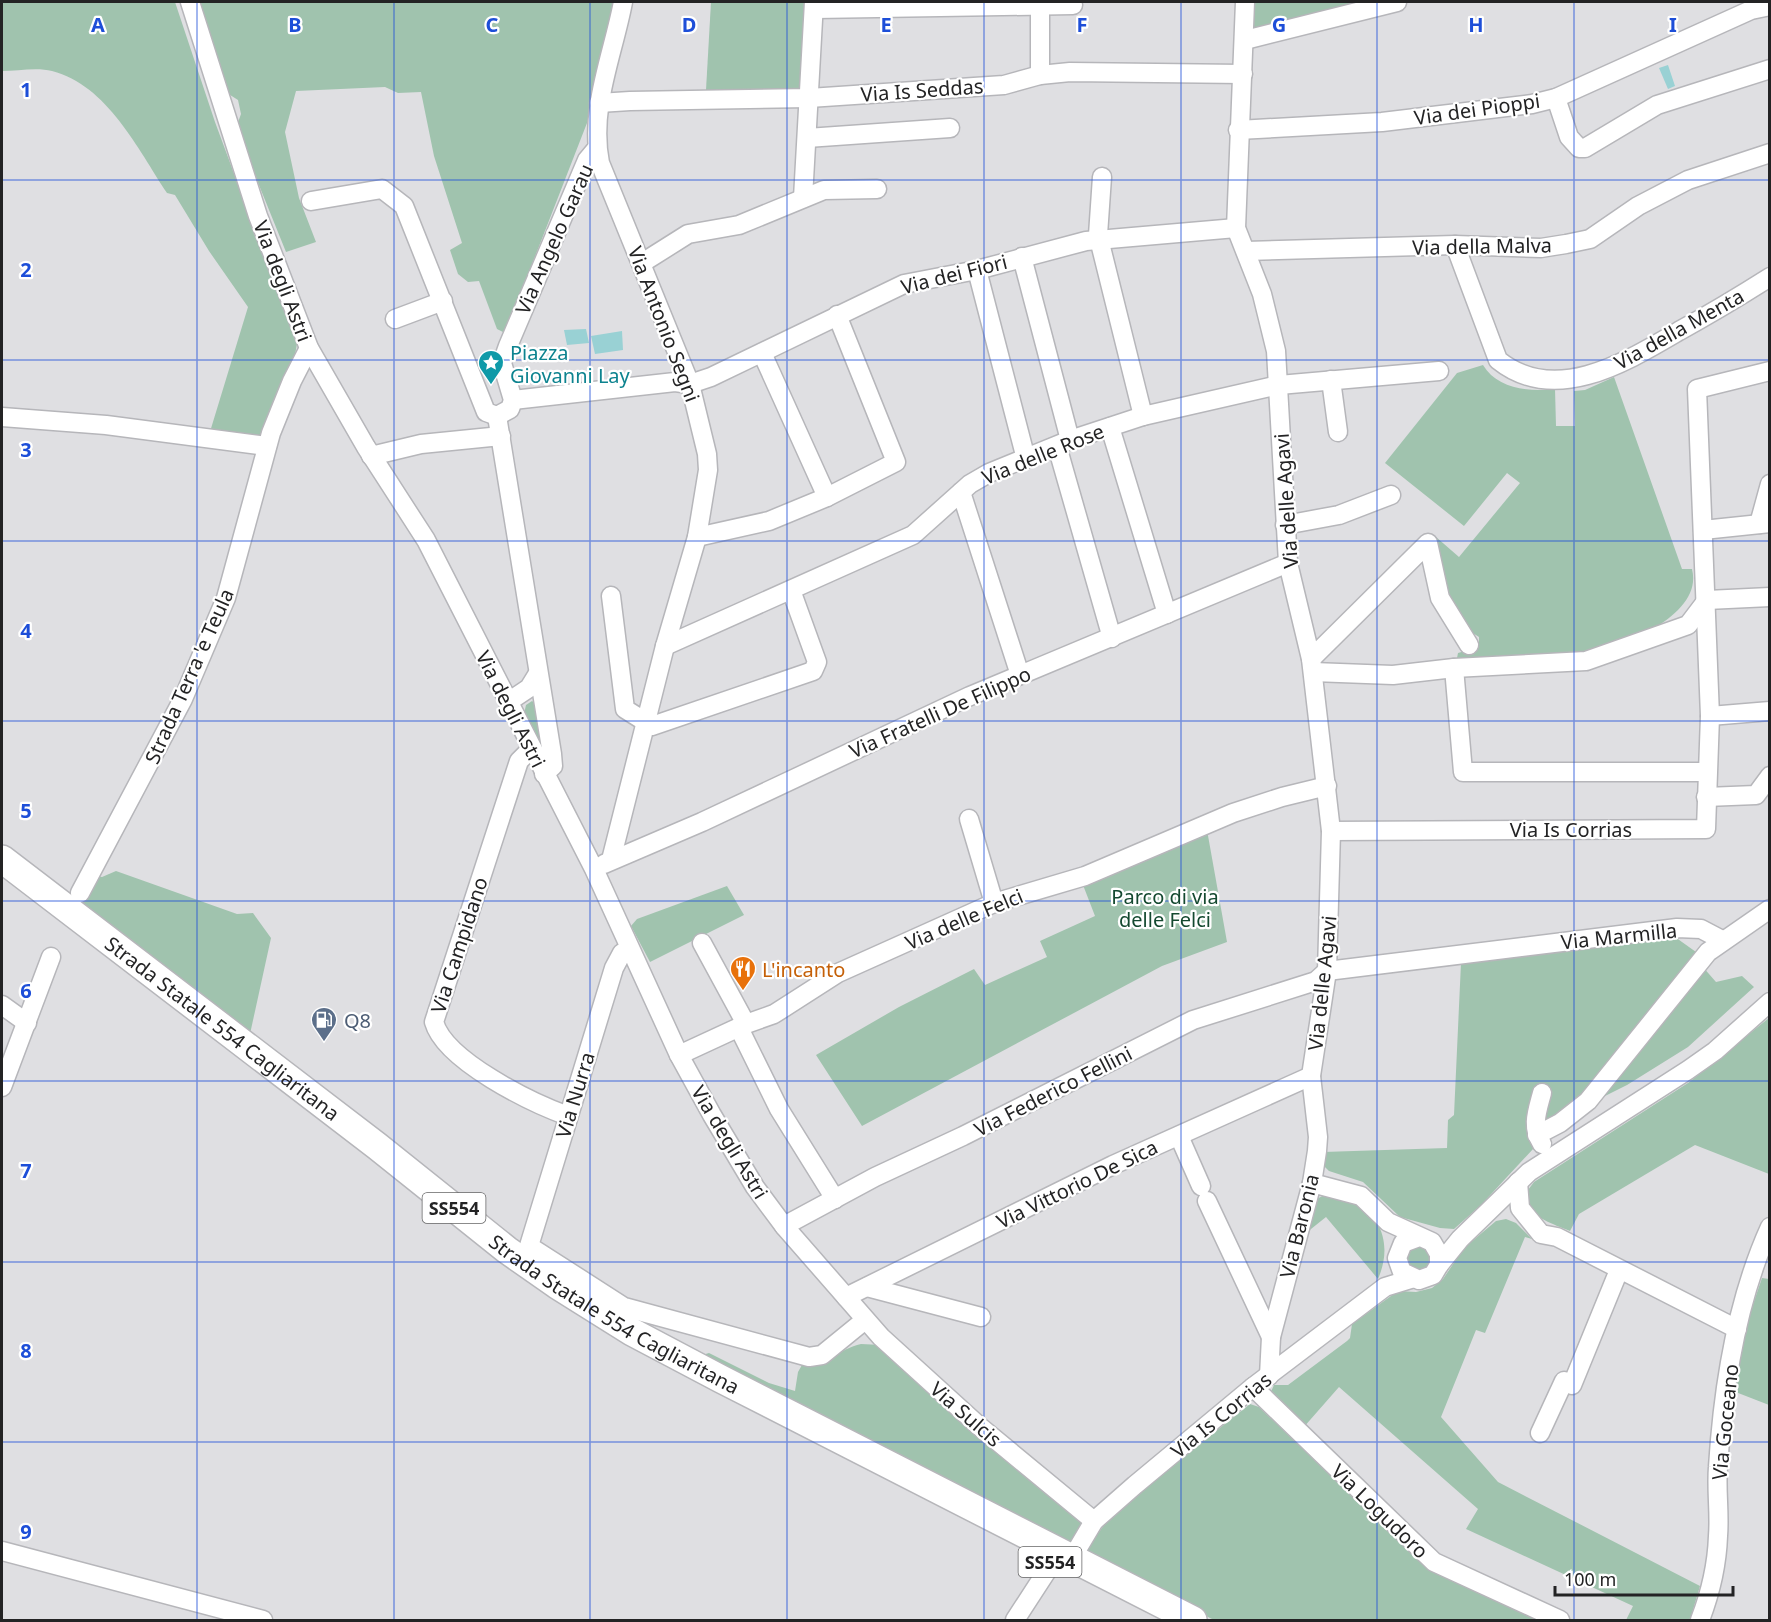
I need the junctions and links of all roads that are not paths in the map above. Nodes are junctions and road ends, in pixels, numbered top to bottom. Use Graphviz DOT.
graph roads {
  1 [pos="190,2"];
  2 [pos="623,2"];
  3 [pos="1245,2"];
  4 [pos="1397,2"];
  5 [pos="947,3"];
  6 [pos="814,5"];
  7 [pos="1040,5"];
  8 [pos="1072,5"];
  9 [pos="1752,6"];
  10 [pos="1770,6"];
  11 [pos="1245,40"];
  12 [pos="1770,69"];
  13 [pos="1243,74"];
  14 [pos="1040,75"];
  15 [pos="809,98"];
  16 [pos="1556,98"];
  17 [pos="599,104"];
  18 [pos="950,128"];
  19 [pos="1238,130"];
  20 [pos="807,138"];
  21 [pos="597,148"];
  22 [pos="1770,153"];
  23 [pos="1102,177"];
  24 [pos="877,189"];
  25 [pos="803,198"];
  26 [pos="311,201"];
  27 [pos="1236,228"];
  28 [pos="1100,240"];
  29 [pos="1455,245"];
  30 [pos="1246,251"];
  31 [pos="1023,257"];
  32 [pos="642,263"];
  33 [pos="977,270"];
  34 [pos="1770,277"];
  35 [pos="443,301"];
  36 [pos="837,315"];
  37 [pos="395,319"];
  38 [pos="309,348"];
  39 [pos="762,353"];
  40 [pos="1439,370"];
  41 [pos="1770,371"];
  42 [pos="1331,380"];
  43 [pos="690,384"];
  44 [pos="1279,385"];
  45 [pos="513,400"];
  46 [pos="491,414"];
  47 [pos="1143,416"];
  48 [pos="2,417"];
  49 [pos="1110,427"];
  50 [pos="1338,432"];
  51 [pos="501,436"];
  52 [pos="1064,443"];
  53 [pos="267,446"];
  54 [pos="371,456"];
  55 [pos="1026,459"];
  56 [pos="1770,484"];
  57 [pos="961,492"];
  58 [pos="1391,495"];
  59 [pos="827,497"];
  60 [pos="1764,524"];
  61 [pos="1285,525"];
  62 [pos="1703,530"];
  63 [pos="697,537"];
  64 [pos="1288,563"];
  65 [pos="791,590"];
  66 [pos="611,596"];
  67 [pos="1770,597"];
  68 [pos="1707,600"];
  69 [pos="1167,614"];
  70 [pos="1112,638"];
  71 [pos="1469,645"];
  72 [pos="665,646"];
  73 [pos="1312,665"];
  74 [pos="1454,668"];
  75 [pos="537,675"];
  76 [pos="1020,675"];
  77 [pos="515,698"];
  78 [pos="545,707"];
  79 [pos="1770,711"];
  80 [pos="1710,716"];
  81 [pos="645,723"];
  82 [pos="532,748"];
  83 [pos="1707,772"];
  84 [pos="544,774"];
  85 [pos="1770,776"];
  86 [pos="1327,786"];
  87 [pos="1706,797"];
  88 [pos="969,819"];
  89 [pos="1331,831"];
  90 [pos="2,860"];
  91 [pos="611,860"];
  92 [pos="594,869"];
  93 [pos="2,879"];
  94 [pos="80,893"];
  95 [pos="994,903"];
  96 [pos="1770,909"];
  97 [pos="1722,940"];
  98 [pos="702,943"];
  99 [pos="628,949"];
  100 [pos="51,957"];
  101 [pos="1327,971"];
  102 [pos="1770,1002"];
  103 [pos="2,1005"];
  104 [pos="27,1023"];
  105 [pos="742,1026"];
  106 [pos="220,1027"];
  107 [pos="261,1045"];
  108 [pos="679,1055"];
  109 [pos="1311,1076"];
  110 [pos="2,1087"];
  111 [pos="1542,1094"];
  112 [pos="568,1116"];
  113 [pos="369,1124"];
  114 [pos="1537,1135"];
  115 [pos="1179,1136"];
  116 [pos="1551,1158"];
  117 [pos="1518,1182"];
  118 [pos="1312,1183"];
  119 [pos="835,1199"];
  120 [pos="447,1202"];
  121 [pos="1486,1215"];
  122 [pos="1529,1221"];
  123 [pos="1388,1222"];
  124 [pos="784,1226"];
  125 [pos="1770,1227"];
  126 [pos="1460,1239"];
  127 [pos="1426,1240"];
  128 [pos="1398,1256"];
  129 [pos="1439,1265"];
  130 [pos="1619,1270"];
  131 [pos="1411,1279"];
  132 [pos="867,1287"];
  133 [pos="1385,1287"];
  134 [pos="846,1297"];
  135 [pos="865,1320"];
  136 [pos="971,1320"];
  137 [pos="1737,1329"];
  138 [pos="1271,1337"];
  139 [pos="1269,1376"];
  140 [pos="1253,1387"];
  141 [pos="1540,1433"];
  142 [pos="1094,1521"];
  143 [pos="2,1551"];
  144 [pos="1062,1561"];
  145 [pos="263,1620"];
  146 [pos="1015,1620"];
  147 [pos="1164,1620"];
  148 [pos="1193,1620"];
  149 [pos="1560,1620"];
  150 [pos="1700,1620"];
  1 -- 38 [label="street, Via degli Astri"];
  2 -- 17 [label="street, Via Antonio Segni"];
  3 -- 11 [label="street, Via delle Agavi"];
  4 -- 11 [label="street"];
  5 -- 6 [label="street"];
  5 -- 7 [label="street"];
  6 -- 15 [label="street"];
  7 -- 8 [label="street"];
  7 -- 14 [label="street"];
  9 -- 10 [label="street, Via dei Pioppi"];
  9 -- 16 [label="street, Via dei Pioppi"];
  11 -- 13 [label="street, Via delle Agavi"];
  12 -- 16 [label="street"];
  13 -- 14 [label="street, Via Is Seddas"];
  13 -- 19 [label="street, Via delle Agavi"];
  14 -- 15 [label="street, Via Is Seddas"];
  15 -- 17 [label="street, Via Is Seddas"];
  15 -- 20 [label="street"];
  16 -- 19 [label="street, Via dei Pioppi"];
  17 -- 21 [label="street, Via Antonio Segni"];
  18 -- 20 [label="street"];
  19 -- 27 [label="street, Via delle Agavi"];
  20 -- 25 [label="street"];
  21 -- 32 [label="street, Via Antonio Segni"];
  21 -- 45 [label="street, Via Angelo Garau"];
  22 -- 29 [label="street, Via della Malva"];
  23 -- 28 [label="street"];
  24 -- 25 [label="street"];
  25 -- 32 [label="street"];
  26 -- 35 [label="street"];
  27 -- 28 [label="street, Via dei Fiori"];
  27 -- 30 [label="street, Via delle Agavi"];
  28 -- 31 [label="street, Via dei Fiori"];
  28 -- 47 [label="street"];
  29 -- 30 [label="street, Via della Malva"];
  29 -- 34 [label="street, Via della Menta"];
  30 -- 44 [label="street, Via delle Agavi"];
  31 -- 33 [label="street, Via dei Fiori"];
  31 -- 52 [label="street"];
  32 -- 43 [label="street, Via Antonio Segni"];
  33 -- 36 [label="street, Via dei Fiori"];
  33 -- 55 [label="street"];
  35 -- 37 [label="street"];
  35 -- 46 [label="street"];
  36 -- 39 [label="street, Via dei Fiori"];
  36 -- 59 [label="street"];
  38 -- 53 [label="street, Strada Terra 'e Teula"];
  38 -- 54 [label="street, Via degli Astri"];
  39 -- 43 [label="street, Via dei Fiori"];
  39 -- 59 [label="street"];
  40 -- 42 [label="street, Via delle Rose"];
  41 -- 62 [label="street"];
  42 -- 44 [label="street, Via delle Rose"];
  42 -- 50 [label="street"];
  43 -- 45 [label="street"];
  43 -- 63 [label="street, Via Antonio Segni"];
  44 -- 47 [label="street, Via delle Rose"];
  44 -- 61 [label="street, Via delle Agavi"];
  45 -- 46 [label="street"];
  46 -- 51 [label="street"];
  47 -- 49 [label="street, Via delle Rose"];
  48 -- 53 [label="street"];
  49 -- 52 [label="street, Via delle Rose"];
  49 -- 69 [label="street"];
  51 -- 54 [label="street"];
  51 -- 75 [label="street"];
  52 -- 55 [label="street, Via delle Rose"];
  52 -- 70 [label="street"];
  53 -- 94 [label="street, Strada Terra 'e Teula"];
  54 -- 77 [label="street, Via degli Astri"];
  55 -- 57 [label="street, Via delle Rose"];
  56 -- 60 [label="street"];
  57 -- 65 [label="street, Via delle Rose"];
  57 -- 76 [label="street"];
  58 -- 61 [label="street"];
  59 -- 63 [label="street"];
  60 -- 62 [label="street"];
  61 -- 64 [label="street, Via delle Agavi"];
  62 -- 68 [label="street"];
  63 -- 72 [label="street, Via Antonio Segni"];
  64 -- 69 [label="street, Via Fratelli De Filippo"];
  64 -- 73 [label="street, Via delle Agavi"];
  65 -- 72 [label="street, Via delle Rose"];
  65 -- 81 [label="street"];
  66 -- 81 [label="street"];
  67 -- 68 [label="street"];
  68 -- 74 [label="street"];
  68 -- 80 [label="street"];
  69 -- 70 [label="street, Via Fratelli De Filippo"];
  70 -- 76 [label="street, Via Fratelli De Filippo"];
  71 -- 73 [label="street"];
  72 -- 81 [label="street, Via Antonio Segni"];
  73 -- 74 [label="street"];
  73 -- 86 [label="street, Via delle Agavi"];
  74 -- 83 [label="street"];
  75 -- 77 [label="street"];
  75 -- 78 [label="street"];
  76 -- 91 [label="street, Via Fratelli De Filippo"];
  77 -- 78 [label="street"];
  77 -- 82 [label="street, Via degli Astri"];
  78 -- 84 [label="street"];
  79 -- 80 [label="street"];
  80 -- 83 [label="street"];
  81 -- 91 [label="street, Via Antonio Segni"];
  82 -- 84 [label="street, Via degli Astri"];
  82 -- 112 [label="street, Via Campidano"];
  83 -- 87 [label="street"];
  84 -- 92 [label="street, Via degli Astri"];
  85 -- 87 [label="street"];
  86 -- 89 [label="street, Via delle Agavi"];
  86 -- 95 [label="street, Via delle Felci"];
  87 -- 89 [label="street, Via Is Corrias"];
  88 -- 95 [label="street"];
  89 -- 101 [label="street, Via delle Agavi"];
  90 -- 106 [label="highway, Strada Statale 554 Cagliaritana / SS554"];
  91 -- 92 [label="street, Via Fratelli De Filippo"];
  92 -- 99 [label="street, Via degli Astri"];
  93 -- 144 [label="highway, Strada Statale 554 Cagliaritana / SS554"];
  95 -- 105 [label="street, Via delle Felci"];
  96 -- 97 [label="street"];
  97 -- 101 [label="street, Via Marmilla"];
  97 -- 114 [label="street"];
  98 -- 105 [label="street"];
  99 -- 108 [label="street, Via degli Astri"];
  99 -- 112 [label="street, Via Nurra"];
  100 -- 104 [label="street"];
  101 -- 109 [label="street, Via delle Agavi"];
  101 -- 119 [label="street, Via Federico Fellini"];
  102 -- 116 [label="street"];
  103 -- 104 [label="street"];
  104 -- 110 [label="street"];
  105 -- 108 [label="street, Via delle Felci"];
  105 -- 119 [label="street"];
  106 -- 107 [label="highway"];
  106 -- 120 [label="highway, Strada Statale 554 Cagliaritana / SS554"];
  108 -- 124 [label="street, Via degli Astri"];
  109 -- 115 [label="street, Via Vittorio De Sica"];
  109 -- 118 [label="street, Via Baronia"];
  111 -- 114 [label="street"];
  112 -- 135 [label="street, Via Nurra"];
  113 -- 120 [label="highway"];
  114 -- 116 [label="street"];
  115 -- 132 [label="street, Via Vittorio De Sica"];
  115 -- 138 [label="street"];
  116 -- 117 [label="street"];
  117 -- 121 [label="street"];
  117 -- 122 [label="street"];
  118 -- 123 [label="street"];
  118 -- 138 [label="street, Via Baronia"];
  119 -- 124 [label="street, Via Federico Fellini"];
  120 -- 144 [label="highway, Strada Statale 554 Cagliaritana / SS554"];
  121 -- 122 [label="street"];
  121 -- 126 [label="street"];
  122 -- 130 [label="street"];
  123 -- 127 [label="street"];
  123 -- 128 [label="street"];
  124 -- 134 [label="street, Via degli Astri"];
  125 -- 137 [label="street, Via Goceano"];
  126 -- 127 [label="street"];
  126 -- 129 [label="street"];
  127 -- 128 [label="street"];
  127 -- 129 [label="street"];
  128 -- 131 [label="street"];
  128 -- 133 [label="street, Via Is Corrias"];
  129 -- 131 [label="street"];
  130 -- 137 [label="street"];
  130 -- 141 [label="street"];
  131 -- 133 [label="street, Via Is Corrias"];
  132 -- 134 [label="street, Via Vittorio De Sica"];
  132 -- 136 [label="street"];
  133 -- 139 [label="street, Via Is Corrias"];
  134 -- 135 [label="street, Via Sulcis"];
  135 -- 142 [label="street, Via Sulcis"];
  137 -- 150 [label="street, Via Goceano"];
  138 -- 139 [label="street, Via Baronia"];
  139 -- 140 [label="street, Via Is Corrias"];
  140 -- 142 [label="street, Via Is Corrias"];
  140 -- 149 [label="street, Via Logudoro"];
  142 -- 144 [label="street, Via Is Corrias"];
  143 -- 145 [label="street"];
  144 -- 146 [label="street, Via Is Corrias"];
  144 -- 147 [label="highway, Strada Statale 554 Cagliaritana / SS554"];
  144 -- 148 [label="highway, Strada Statale 554 Cagliaritana / SS554"];
}
